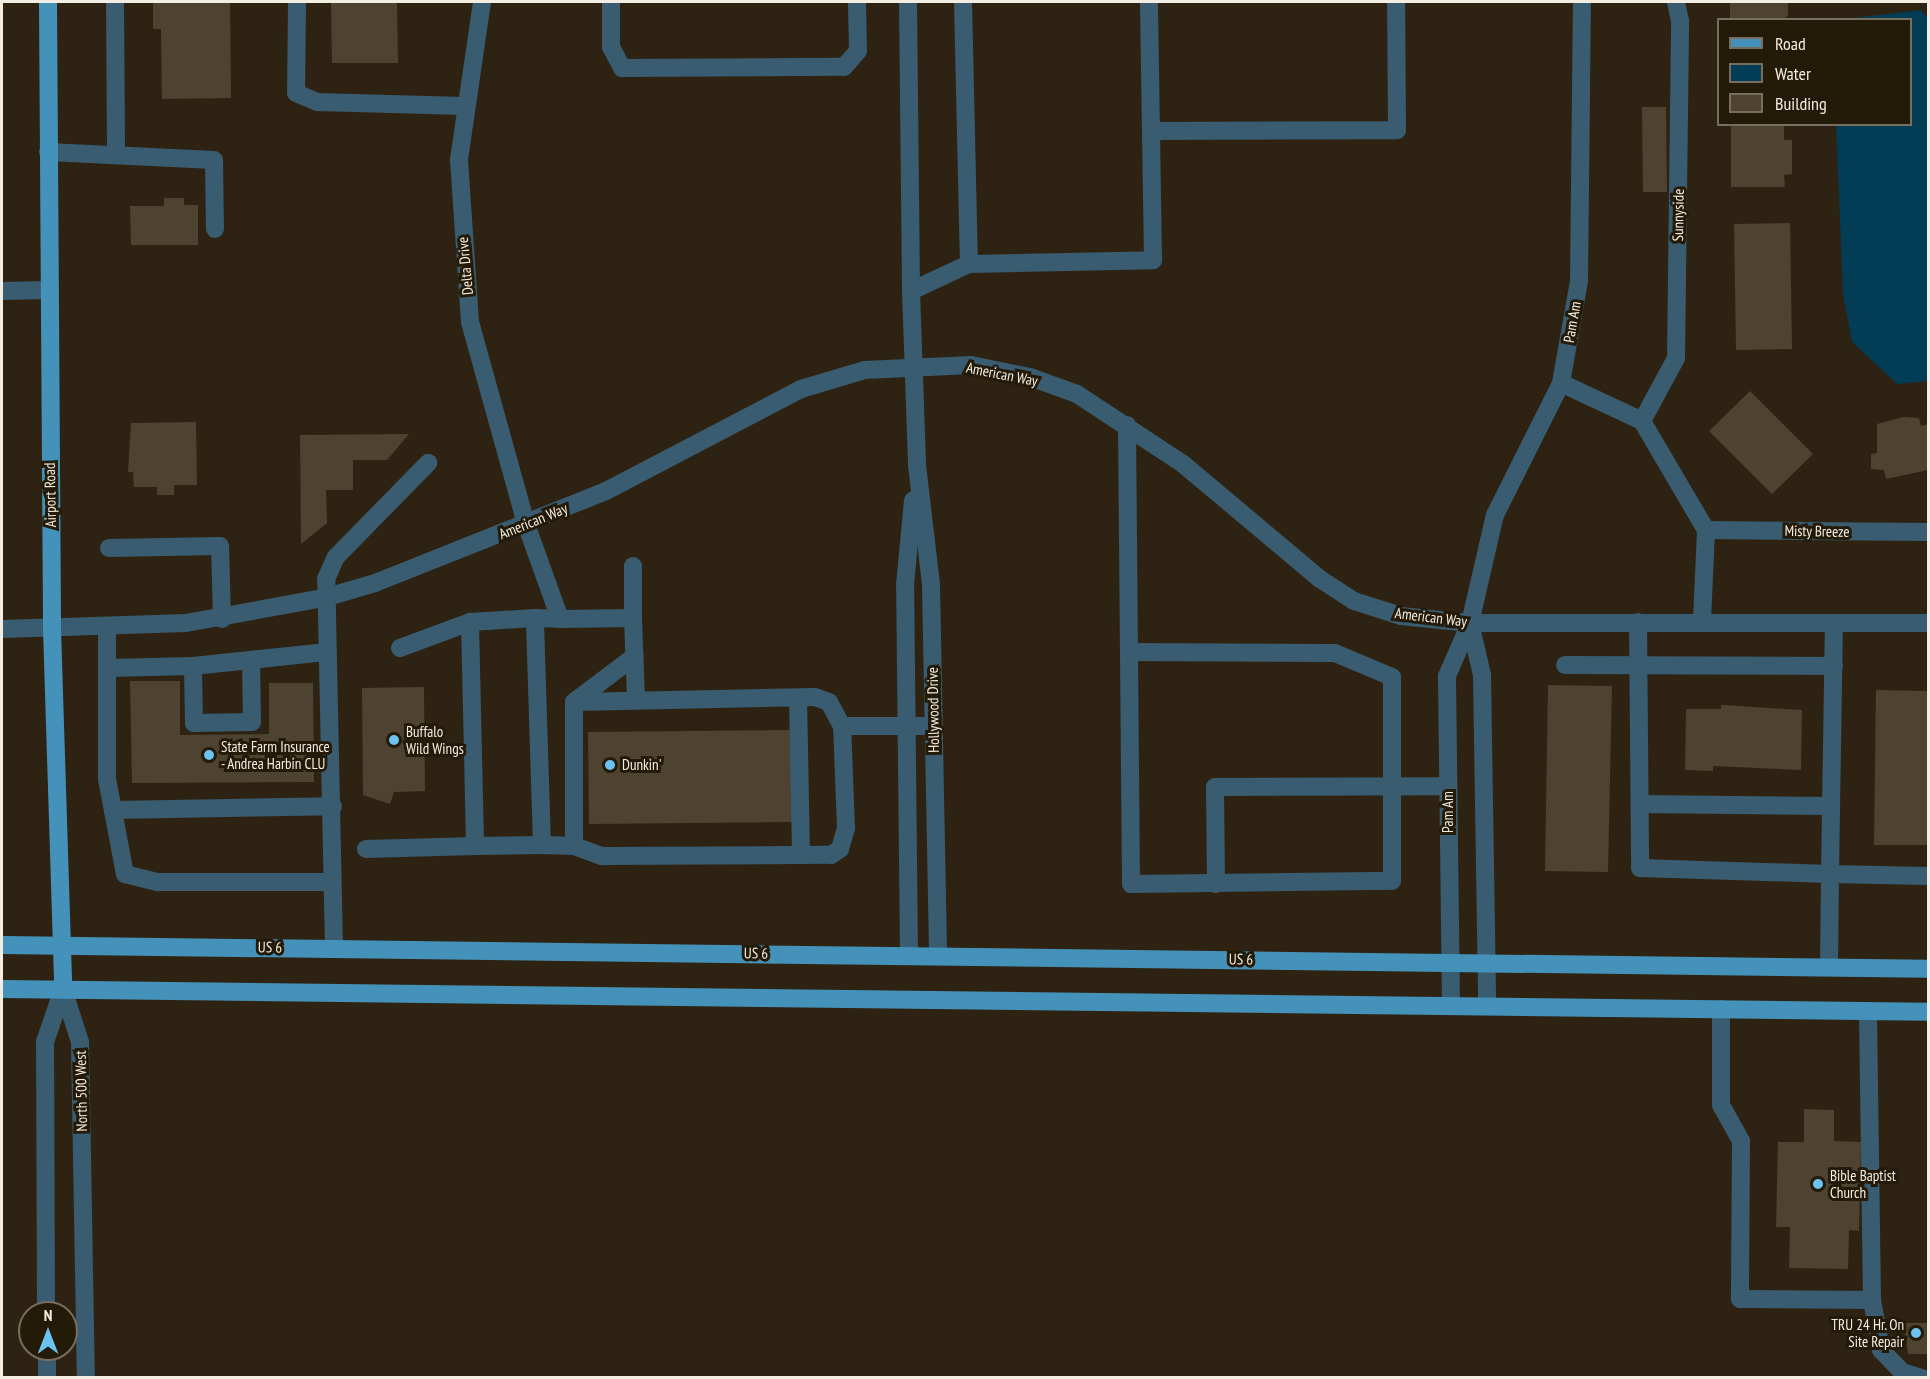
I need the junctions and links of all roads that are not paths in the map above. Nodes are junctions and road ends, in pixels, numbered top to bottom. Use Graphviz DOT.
graph roads {
  1 [pos="48,2"];
  2 [pos="115,2"];
  3 [pos="297,2"];
  4 [pos="482,2"];
  5 [pos="611,2"];
  6 [pos="857,2"];
  7 [pos="908,2"];
  8 [pos="963,2"];
  9 [pos="1149,2"];
  10 [pos="1396,2"];
  11 [pos="1582,2"];
  12 [pos="1676,2"];
  13 [pos="464,106"];
  14 [pos="1151,131"];
  15 [pos="48,152"];
  16 [pos="116,153"];
  17 [pos="215,229"];
  18 [pos="969,264"];
  19 [pos="48,290"];
  20 [pos="2,291"];
  21 [pos="911,291"];
  22 [pos="914,366"];
  23 [pos="1561,383"];
  24 [pos="1642,421"];
  25 [pos="1127,425"];
  26 [pos="428,463"];
  27 [pos="917,465"];
  28 [pos="526,524"];
  29 [pos="1706,530"];
  30 [pos="1929,532"];
  31 [pos="109,548"];
  32 [pos="633,566"];
  33 [pos="324,598"];
  34 [pos="535,618"];
  35 [pos="633,618"];
  36 [pos="222,619"];
  37 [pos="560,619"];
  38 [pos="470,622"];
  39 [pos="1638,622"];
  40 [pos="1702,622"];
  41 [pos="1470,623"];
  42 [pos="1834,623"];
  43 [pos="1929,623"];
  44 [pos="107,626"];
  45 [pos="2,629"];
  46 [pos="52,629"];
  47 [pos="400,648"];
  48 [pos="327,652"];
  49 [pos="1131,652"];
  50 [pos="635,656"];
  51 [pos="251,660"];
  52 [pos="1565,665"];
  53 [pos="1638,665"];
  54 [pos="193,666"];
  55 [pos="1834,666"];
  56 [pos="108,668"];
  57 [pos="798,698"];
  58 [pos="636,700"];
  59 [pos="574,702"];
  60 [pos="842,726"];
  61 [pos="906,726"];
  62 [pos="933,726"];
  63 [pos="1392,785"];
  64 [pos="1448,786"];
  65 [pos="1640,804"];
  66 [pos="333,806"];
  67 [pos="1831,806"];
  68 [pos="113,810"];
  69 [pos="542,845"];
  70 [pos="475,846"];
  71 [pos="574,846"];
  72 [pos="366,849"];
  73 [pos="801,855"];
  74 [pos="1830,874"];
  75 [pos="1929,876"];
  76 [pos="330,882"];
  77 [pos="1216,884"];
  78 [pos="2,945"];
  79 [pos="62,945"];
  80 [pos="334,948"];
  81 [pos="909,954"];
  82 [pos="938,956"];
  83 [pos="1449,962"];
  84 [pos="1485,962"];
  85 [pos="1829,967"];
  86 [pos="1929,969"];
  87 [pos="63,989"];
  88 [pos="2,990"];
  89 [pos="1451,1005"];
  90 [pos="1487,1006"];
  91 [pos="1721,1009"];
  92 [pos="1868,1011"];
  93 [pos="1929,1012"];
  94 [pos="1872,1300"];
  95 [pos="46,1301"];
  96 [pos="47,1361"];
  97 [pos="47,1377"];
  98 [pos="86,1377"];
  99 [pos="1922,1377"];
  1 -- 15 [label="main road, Airport Road"];
  2 -- 16 [label="street"];
  3 -- 13 [label="street"];
  4 -- 13 [label="street, Delta Drive"];
  5 -- 6 [label="street"];
  7 -- 21 [label="street, Hollywood Drive"];
  8 -- 18 [label="street"];
  9 -- 14 [label="street"];
  10 -- 14 [label="street"];
  11 -- 23 [label="street, Pam Am"];
  12 -- 24 [label="street, Sunnyside"];
  13 -- 28 [label="street, Delta Drive"];
  14 -- 18 [label="street"];
  15 -- 16 [label="street"];
  15 -- 19 [label="main road, Airport Road"];
  16 -- 17 [label="street"];
  18 -- 21 [label="street"];
  19 -- 20 [label="street"];
  19 -- 46 [label="main road, Airport Road"];
  21 -- 22 [label="street, Hollywood Drive"];
  22 -- 25 [label="street, American Way"];
  22 -- 27 [label="street, Hollywood Drive"];
  22 -- 28 [label="street, American Way"];
  23 -- 24 [label="street"];
  23 -- 41 [label="street, Pam Am"];
  24 -- 29 [label="street"];
  25 -- 41 [label="street, American Way"];
  25 -- 49 [label="street"];
  26 -- 33 [label="street"];
  27 -- 61 [label="street, Hollywood Drive"];
  27 -- 62 [label="street, Hollywood Drive"];
  28 -- 33 [label="street, American Way"];
  28 -- 37 [label="street, Delta Drive"];
  29 -- 30 [label="street, Misty Breeze"];
  29 -- 40 [label="street"];
  31 -- 36 [label="street"];
  32 -- 35 [label="street"];
  33 -- 36 [label="street, American Way"];
  33 -- 48 [label="street"];
  34 -- 37 [label="street"];
  34 -- 38 [label="street"];
  34 -- 69 [label="street"];
  35 -- 37 [label="street"];
  35 -- 50 [label="street"];
  36 -- 44 [label="street, American Way"];
  38 -- 47 [label="street"];
  38 -- 70 [label="street"];
  39 -- 40 [label="street, American Way"];
  39 -- 41 [label="street, American Way"];
  39 -- 53 [label="street"];
  40 -- 42 [label="street, American Way"];
  41 -- 64 [label="street, Pam Am"];
  41 -- 84 [label="street, Pam Am"];
  42 -- 43 [label="street, American Way"];
  42 -- 55 [label="street"];
  44 -- 46 [label="street, American Way"];
  44 -- 56 [label="street"];
  45 -- 46 [label="street, American Way"];
  46 -- 79 [label="main road, Airport Road"];
  48 -- 51 [label="street"];
  48 -- 66 [label="street"];
  49 -- 63 [label="street"];
  49 -- 77 [label="street"];
  50 -- 58 [label="street"];
  50 -- 59 [label="street"];
  51 -- 54 [label="street"];
  51 -- 54 [label="street"];
  52 -- 53 [label="street"];
  53 -- 55 [label="street"];
  53 -- 65 [label="street"];
  54 -- 56 [label="street"];
  55 -- 67 [label="street"];
  56 -- 68 [label="street"];
  57 -- 58 [label="street"];
  57 -- 60 [label="street"];
  57 -- 73 [label="street"];
  58 -- 59 [label="street"];
  59 -- 71 [label="street"];
  60 -- 61 [label="street"];
  60 -- 73 [label="street"];
  61 -- 62 [label="street"];
  61 -- 81 [label="street, Hollywood Drive"];
  62 -- 82 [label="street, Hollywood Drive"];
  63 -- 64 [label="street"];
  63 -- 77 [label="street"];
  63 -- 77 [label="street"];
  64 -- 83 [label="street, Pam Am"];
  65 -- 67 [label="street"];
  65 -- 74 [label="street"];
  66 -- 68 [label="street"];
  66 -- 76 [label="street"];
  67 -- 74 [label="street"];
  68 -- 76 [label="street"];
  69 -- 70 [label="street"];
  69 -- 71 [label="street"];
  70 -- 72 [label="street"];
  71 -- 73 [label="street"];
  74 -- 75 [label="street"];
  74 -- 85 [label="street"];
  76 -- 80 [label="street"];
  78 -- 79 [label="main road, US 6"];
  79 -- 80 [label="main road, US 6 / US 6"];
  79 -- 87 [label="main road, Airport Road"];
  80 -- 81 [label="main road, US 6 / US 6"];
  81 -- 82 [label="main road, US 6 / US 6"];
  82 -- 83 [label="main road, US 6 / US 6"];
  83 -- 84 [label="main road, US 6"];
  83 -- 89 [label="street, Pam Am"];
  84 -- 85 [label="main road, US 6"];
  84 -- 90 [label="street, Pam Am"];
  85 -- 86 [label="main road, US 6"];
  87 -- 88 [label="main road"];
  87 -- 89 [label="main road"];
  87 -- 95 [label="street"];
  87 -- 98 [label="street, North 500 West"];
  89 -- 90 [label="main road"];
  90 -- 91 [label="main road"];
  91 -- 92 [label="main road"];
  91 -- 94 [label="street"];
  92 -- 93 [label="main road"];
  92 -- 94 [label="street"];
  94 -- 99 [label="street"];
  96 -- 97 [label="street"];
}
